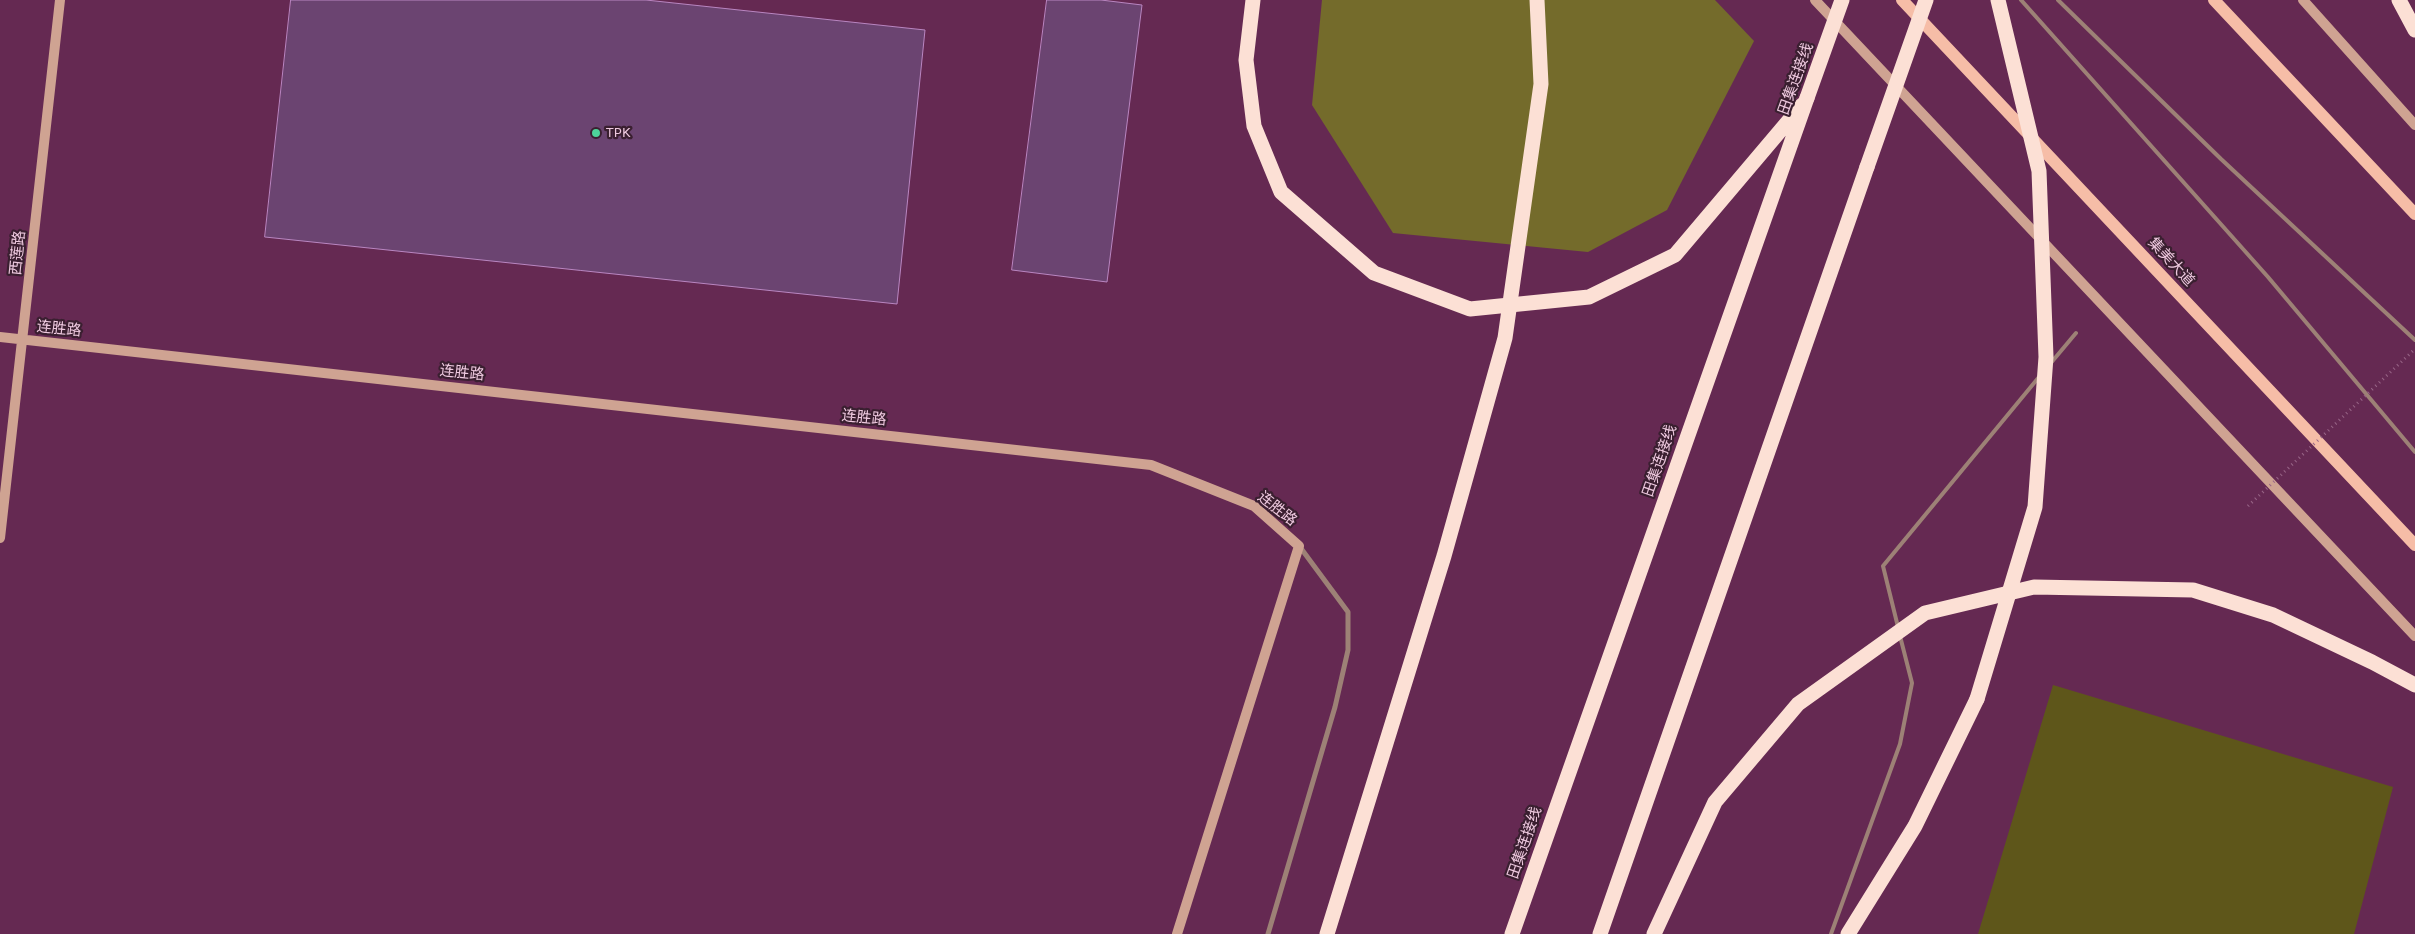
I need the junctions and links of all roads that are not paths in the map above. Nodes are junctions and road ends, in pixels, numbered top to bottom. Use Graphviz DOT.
graph roads {
  1 [pos="60,0"];
  2 [pos="1253,0"];
  3 [pos="1537,0"];
  4 [pos="1816,0"];
  5 [pos="1842,0"];
  6 [pos="1902,0"];
  7 [pos="1926,0"];
  8 [pos="1998,0"];
  9 [pos="2021,0"];
  10 [pos="2058,0"];
  11 [pos="2214,0"];
  12 [pos="2303,0"];
  13 [pos="2399,0"];
  14 [pos="2415,30"];
  15 [pos="1808,98"];
  16 [pos="2415,125"];
  17 [pos="2415,214"];
  18 [pos="2076,333"];
  19 [pos="0,337"];
  20 [pos="23,340"];
  21 [pos="2415,340"];
  22 [pos="2415,452"];
  23 [pos="0,538"];
  24 [pos="2415,545"];
  25 [pos="1299,546"];
  26 [pos="2415,636"];
  27 [pos="2415,685"];
  28 [pos="1177,934"];
  29 [pos="1268,934"];
  30 [pos="1327,934"];
  31 [pos="1512,934"];
  32 [pos="1600,934"];
  33 [pos="1654,934"];
  34 [pos="1831,934"];
  35 [pos="1848,934"];
  1 -- 20 [label="street, 西莲路"];
  2 -- 15 [label="highway"];
  3 -- 30 [label="highway, bridge"];
  4 -- 26 [label="street"];
  5 -- 15 [label="highway, 田集连接线, bridge"];
  6 -- 24 [label="main road, 集美大道"];
  7 -- 32 [label="highway, bridge"];
  8 -- 35 [label="highway, bridge"];
  9 -- 22 [label="lane"];
  10 -- 21 [label="lane"];
  11 -- 17 [label="main road"];
  12 -- 16 [label="street"];
  13 -- 14 [label="highway"];
  15 -- 31 [label="highway, 田集连接线"];
  18 -- 34 [label="lane"];
  19 -- 20 [label="street, 连胜路"];
  20 -- 23 [label="street, 西莲路"];
  20 -- 25 [label="street, 连胜路"];
  25 -- 28 [label="street, 连胜路"];
  25 -- 29 [label="street"];
  27 -- 33 [label="highway"];
}
